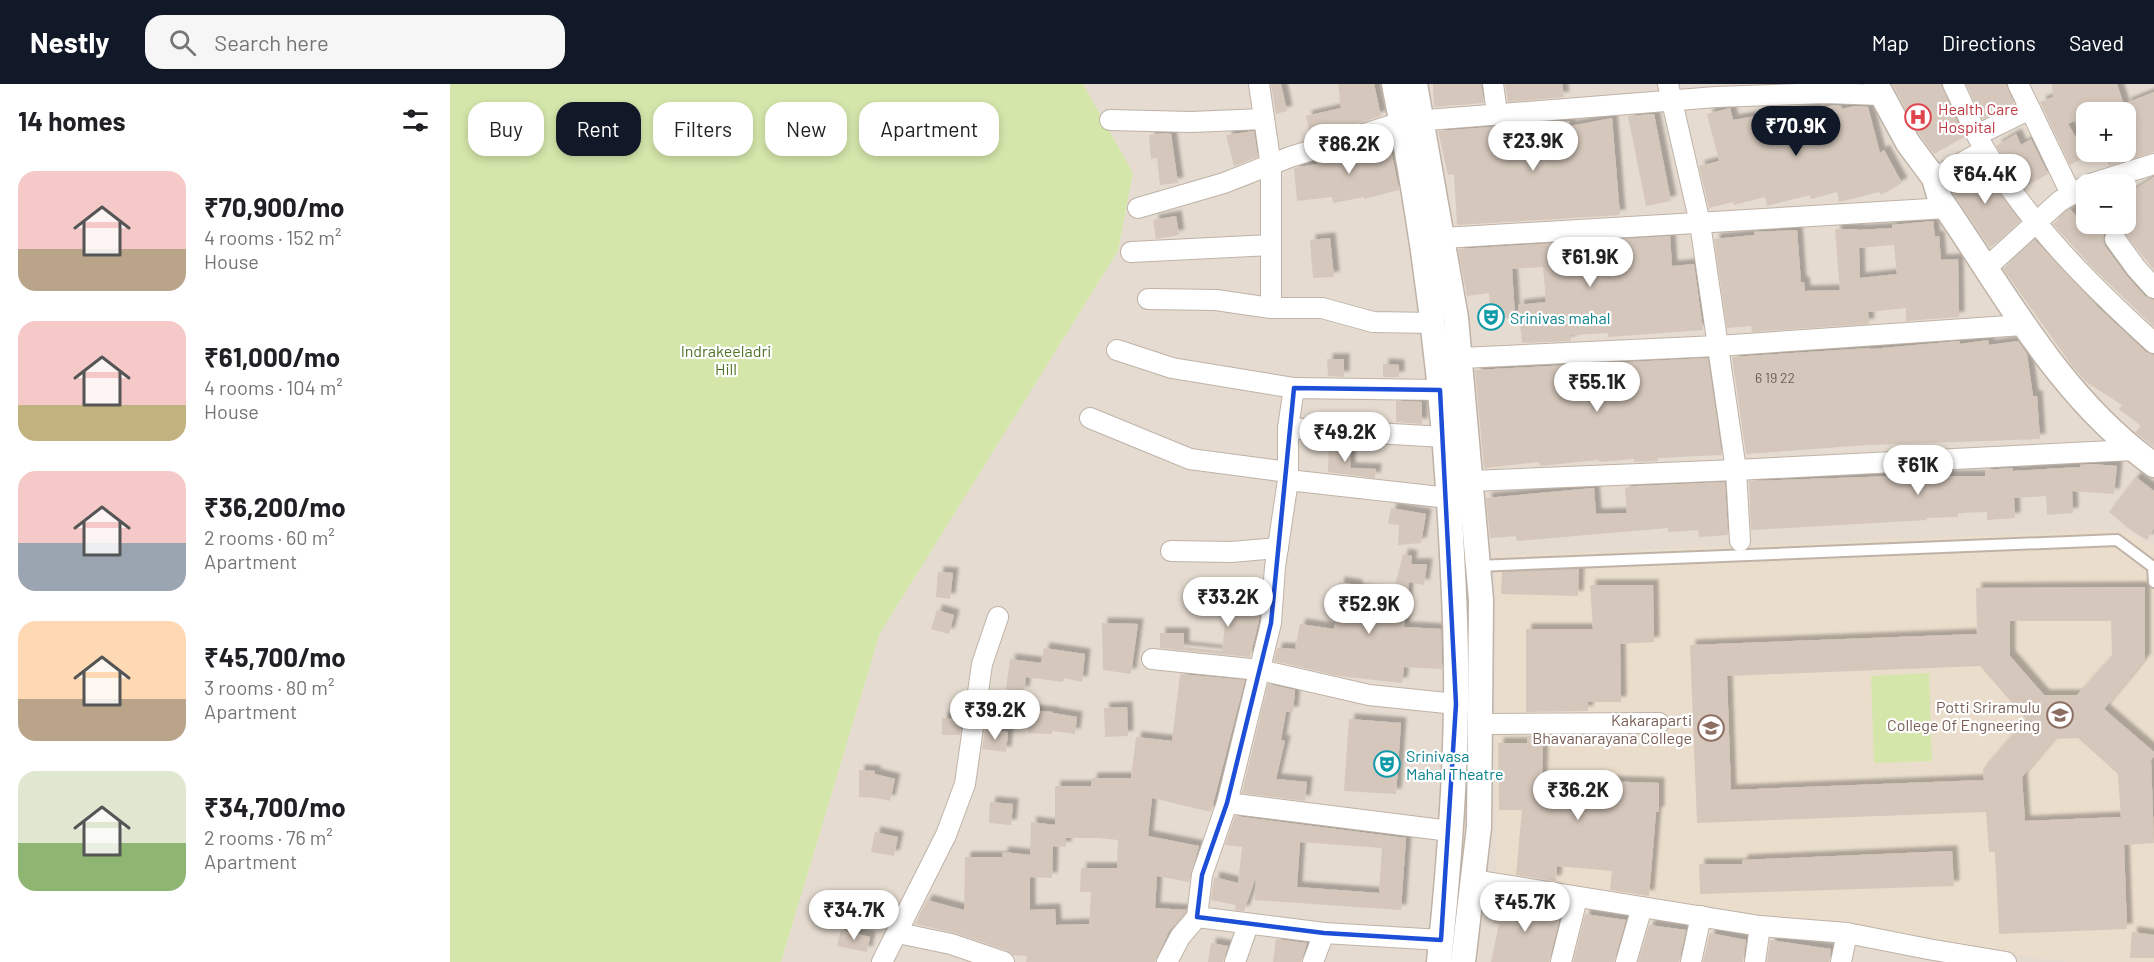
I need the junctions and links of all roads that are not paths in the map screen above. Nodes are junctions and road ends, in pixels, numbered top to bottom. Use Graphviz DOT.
graph roads {
  1 [pos="1259,84"];
  2 [pos="1394,84"];
  3 [pos="1414,84"];
  4 [pos="1493,84"];
  5 [pos="1953,84"];
  6 [pos="2018,84"];
  7 [pos="1878,90"];
  8 [pos="1669,92"];
  9 [pos="2030,109"];
  10 [pos="1497,113"];
  11 [pos="1264,119"];
  12 [pos="1110,120"];
  13 [pos="1412,121"];
  14 [pos="1981,143"];
  15 [pos="2154,164"];
  16 [pos="1271,166"];
  17 [pos="2124,174"];
  18 [pos="1934,178"];
  19 [pos="2076,179"];
  20 [pos="2076,192"];
  21 [pos="1138,207"];
  22 [pos="1947,208"];
  23 [pos="2034,222"];
  24 [pos="1700,223"];
  25 [pos="1443,238"];
  26 [pos="2115,239"];
  27 [pos="1271,245"];
  28 [pos="1131,252"];
  29 [pos="1986,268"];
  30 [pos="2154,288"];
  31 [pos="1148,299"];
  32 [pos="1271,308"];
  33 [pos="1433,323"];
  34 [pos="2023,325"];
  35 [pos="2154,343"];
  36 [pos="1717,346"];
  37 [pos="1117,350"];
  38 [pos="1461,358"];
  39 [pos="1294,388"];
  40 [pos="1440,390"];
  41 [pos="1090,418"];
  42 [pos="1288,428"];
  43 [pos="1444,437"];
  44 [pos="2133,450"];
  45 [pos="2154,465"];
  46 [pos="1736,470"];
  47 [pos="1288,476"];
  48 [pos="1471,481"];
  49 [pos="1449,498"];
  50 [pos="1740,541"];
  51 [pos="1278,548"];
  52 [pos="1171,551"];
  53 [pos="1478,566"];
  54 [pos="1453,567"];
  55 [pos="2154,582"];
  56 [pos="998,617"];
  57 [pos="1152,659"];
  58 [pos="1260,670"];
  59 [pos="1456,704"];
  60 [pos="1659,723"];
  61 [pos="1481,724"];
  62 [pos="1227,803"];
  63 [pos="1450,831"];
  64 [pos="1474,880"];
  65 [pos="1577,897"];
  66 [pos="1642,907"];
  67 [pos="1701,916"];
  68 [pos="1197,917"];
  69 [pos="1248,925"];
  70 [pos="1760,926"];
  71 [pos="898,933"];
  72 [pos="1324,933"];
  73 [pos="1847,933"];
  74 [pos="1440,951"];
  75 [pos="1926,956"];
  76 [pos="1994,961"];
  77 [pos="882,962"];
  78 [pos="1004,962"];
  79 [pos="1167,962"];
  80 [pos="1235,962"];
  81 [pos="1313,962"];
  82 [pos="1463,962"];
  83 [pos="1561,962"];
  84 [pos="1626,962"];
  85 [pos="1690,962"];
  86 [pos="1755,962"];
  87 [pos="1841,962"];
  1 -- 11 [label="street"];
  2 -- 13 [label="street"];
  3 -- 13 [label="street"];
  4 -- 10 [label="street"];
  5 -- 14 [label="street"];
  6 -- 9 [label="street"];
  7 -- 8 [label="street"];
  7 -- 18 [label="street"];
  8 -- 10 [label="street"];
  8 -- 24 [label="street"];
  9 -- 14 [label="street"];
  9 -- 19 [label="street"];
  10 -- 13 [label="street"];
  11 -- 12 [label="street"];
  11 -- 16 [label="street"];
  13 -- 16 [label="street"];
  13 -- 25 [label="street"];
  13 -- 33 [label="street"];
  14 -- 18 [label="street"];
  14 -- 23 [label="street"];
  15 -- 17 [label="street"];
  16 -- 21 [label="street"];
  16 -- 27 [label="street"];
  18 -- 22 [label="street"];
  20 -- 23 [label="street"];
  22 -- 24 [label="street"];
  22 -- 29 [label="street"];
  23 -- 29 [label="street"];
  23 -- 35 [label="street"];
  24 -- 25 [label="street"];
  24 -- 36 [label="street"];
  25 -- 38 [label="street"];
  26 -- 30 [label="street"];
  27 -- 28 [label="street"];
  27 -- 32 [label="street"];
  29 -- 34 [label="street"];
  31 -- 32 [label="street"];
  32 -- 33 [label="street"];
  33 -- 40 [label="street"];
  34 -- 36 [label="street"];
  34 -- 44 [label="street"];
  36 -- 38 [label="street"];
  36 -- 46 [label="street"];
  37 -- 39 [label="street"];
  38 -- 48 [label="street"];
  39 -- 40 [label="street"];
  39 -- 42 [label="street"];
  40 -- 43 [label="street"];
  41 -- 47 [label="street"];
  42 -- 43 [label="street"];
  42 -- 47 [label="street"];
  43 -- 49 [label="street"];
  44 -- 45 [label="street"];
  44 -- 46 [label="street"];
  46 -- 48 [label="street"];
  46 -- 50 [label="street"];
  47 -- 49 [label="street"];
  47 -- 51 [label="street"];
  48 -- 53 [label="street"];
  49 -- 54 [label="street"];
  51 -- 52 [label="street"];
  51 -- 58 [label="street"];
  53 -- 54 [label="lane"];
  53 -- 55 [label="lane"];
  53 -- 61 [label="street"];
  54 -- 59 [label="street"];
  56 -- 71 [label="street"];
  57 -- 58 [label="street"];
  58 -- 59 [label="street"];
  58 -- 62 [label="street"];
  59 -- 63 [label="street"];
  60 -- 61 [label="street"];
  61 -- 64 [label="street"];
  62 -- 63 [label="street"];
  62 -- 68 [label="street"];
  63 -- 74 [label="street"];
  64 -- 65 [label="street"];
  64 -- 82 [label="street"];
  65 -- 66 [label="street"];
  65 -- 83 [label="street"];
  66 -- 67 [label="street"];
  66 -- 84 [label="street"];
  67 -- 70 [label="street"];
  67 -- 85 [label="street"];
  68 -- 69 [label="street"];
  68 -- 79 [label="street"];
  69 -- 72 [label="street"];
  69 -- 80 [label="street"];
  70 -- 73 [label="street"];
  70 -- 86 [label="street"];
  71 -- 77 [label="street"];
  71 -- 78 [label="street"];
  72 -- 74 [label="street"];
  72 -- 81 [label="street"];
  73 -- 75 [label="street"];
  73 -- 87 [label="street"];
  75 -- 76 [label="street"];
}
